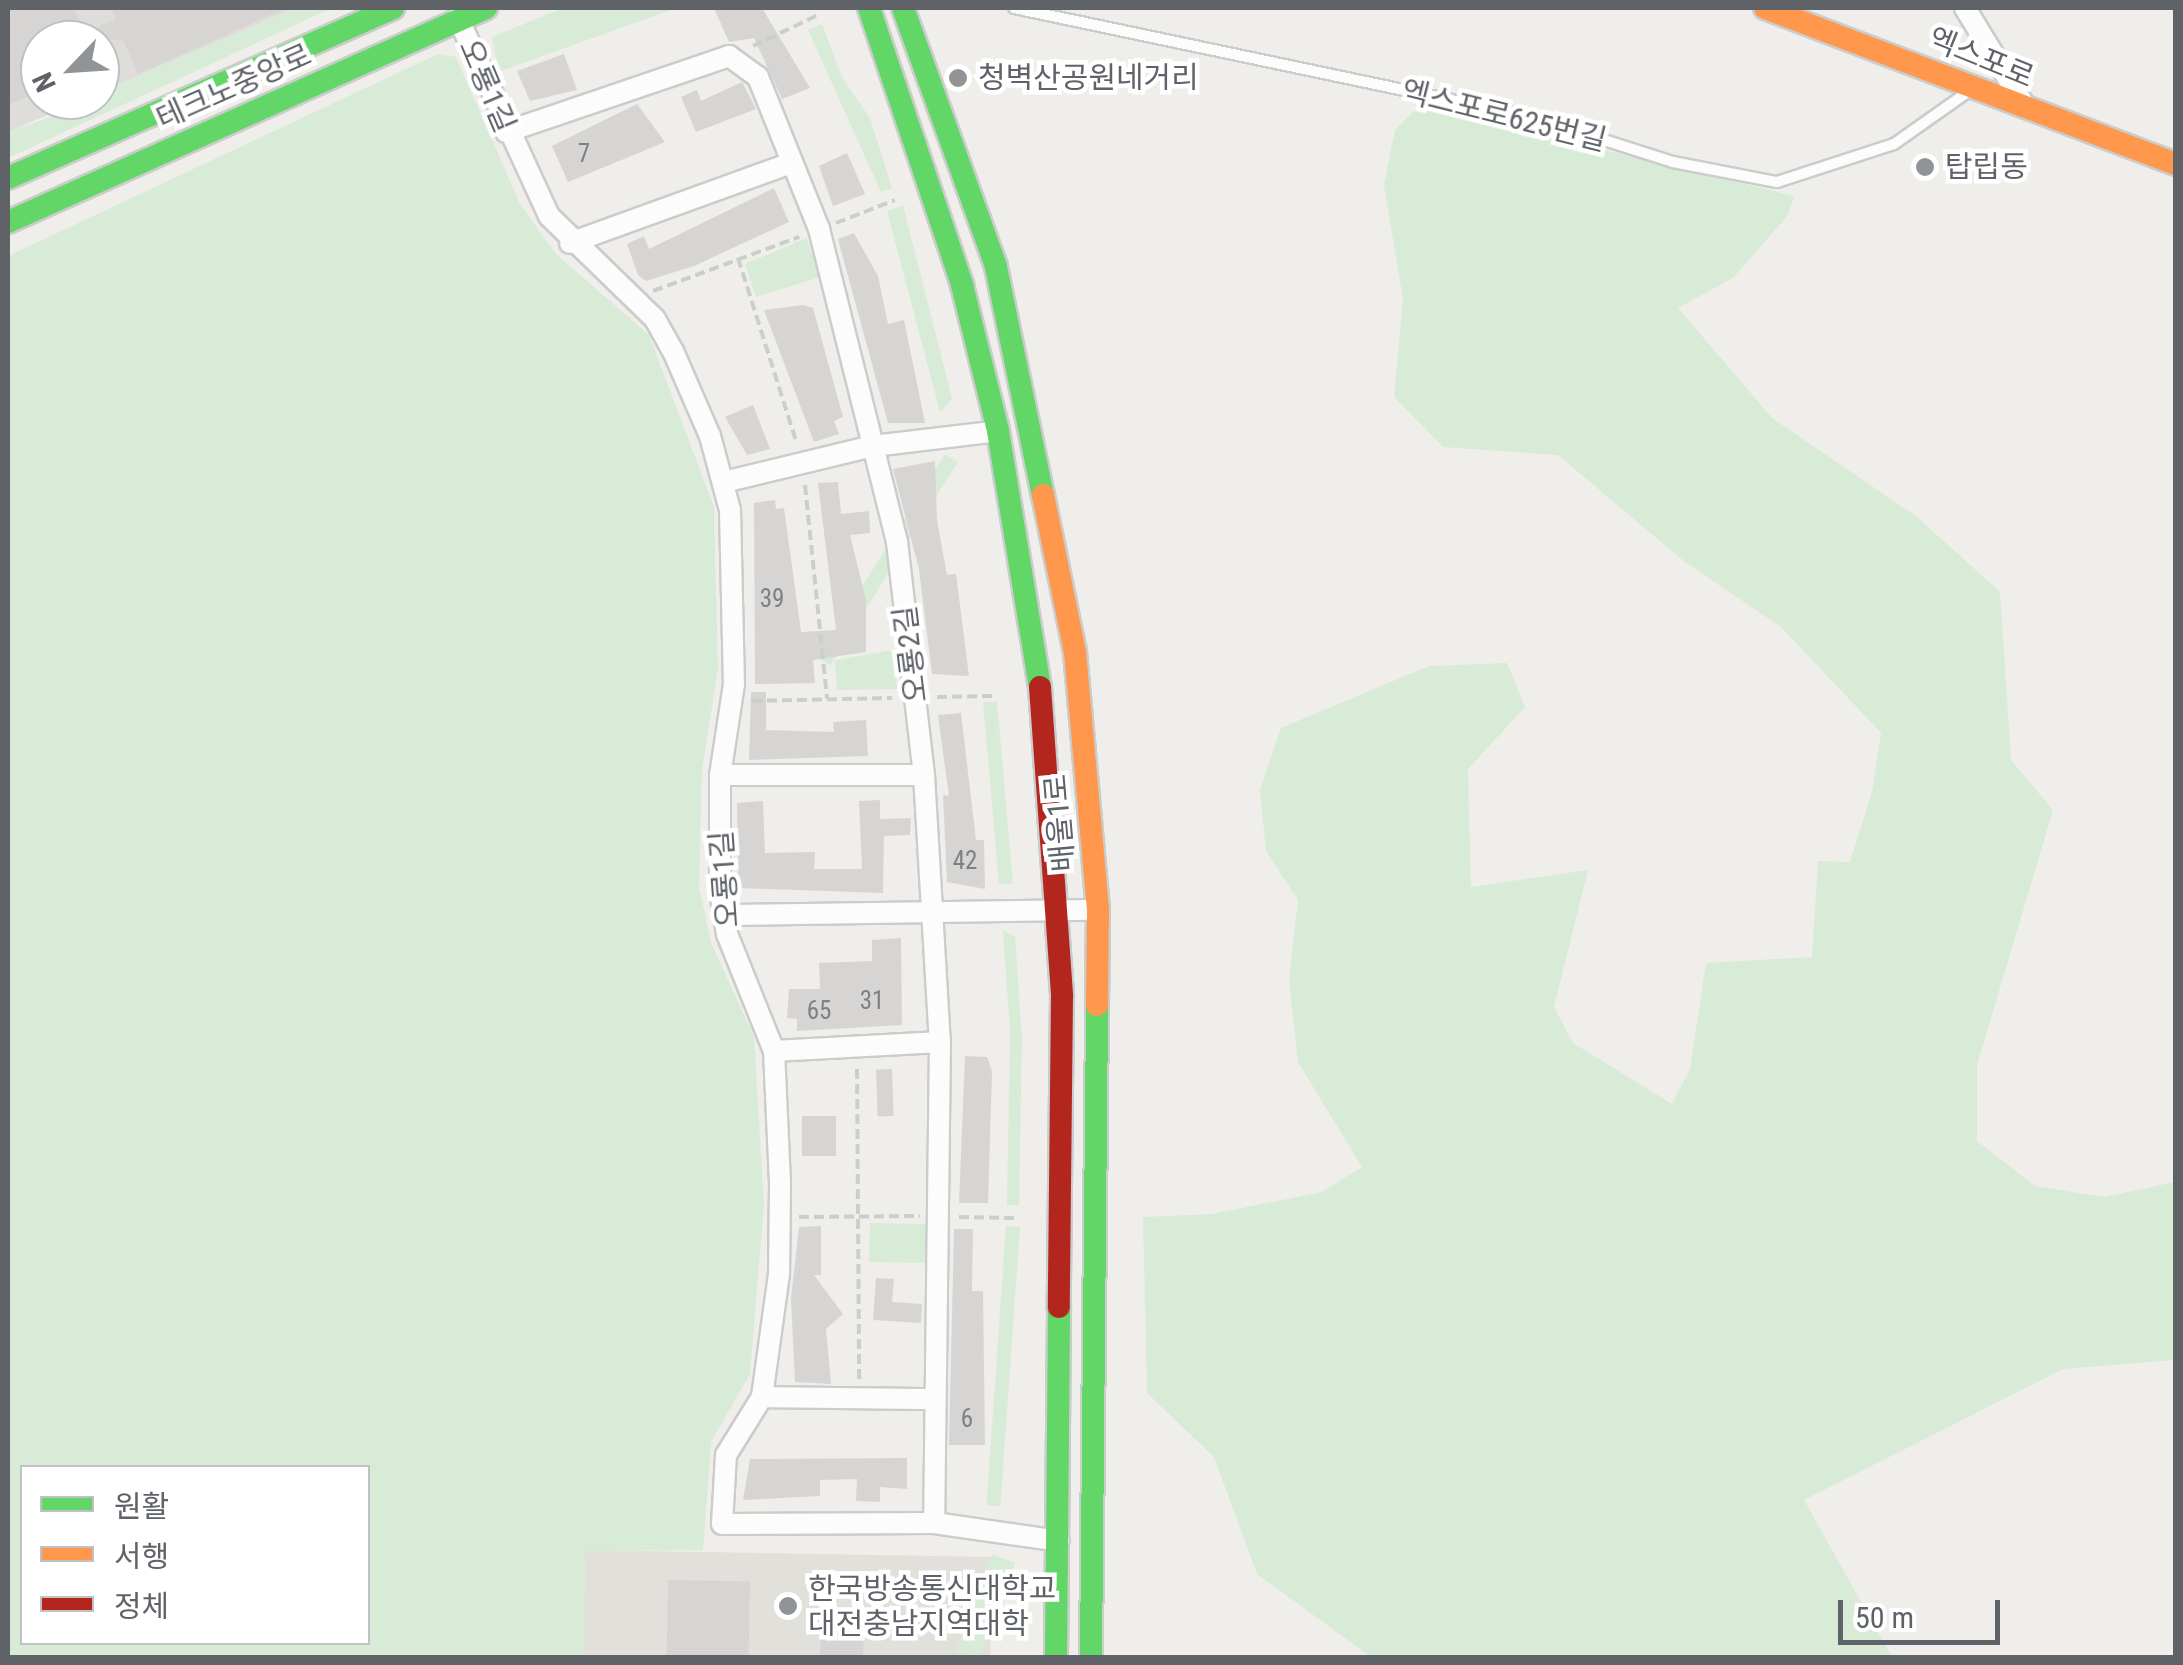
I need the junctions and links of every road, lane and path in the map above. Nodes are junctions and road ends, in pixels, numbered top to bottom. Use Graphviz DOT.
graph roads {
  1 [pos="393,8"];
  2 [pos="486,8"];
  3 [pos="869,8"];
  4 [pos="903,8"];
  5 [pos="1014,8"];
  6 [pos="1765,8"];
  7 [pos="1965,8"];
  8 [pos="818,15"];
  9 [pos="458,18"];
  10 [pos="741,62"];
  11 [pos="1974,87"];
  12 [pos="2026,108"];
  13 [pos="506,132"];
  14 [pos="791,163"];
  15 [pos="2176,164"];
  16 [pos="8,178"];
  17 [pos="895,200"];
  18 [pos="8,222"];
  19 [pos="819,229"];
  20 [pos="570,243"];
  21 [pos="738,258"];
  22 [pos="634,298"];
  23 [pos="998,431"];
  24 [pos="873,446"];
  25 [pos="802,463"];
  26 [pos="724,482"];
  27 [pos="992,696"];
  28 [pos="917,698"];
  29 [pos="827,699"];
  30 [pos="730,702"];
  31 [pos="924,775"];
  32 [pos="720,776"];
  33 [pos="1058,910"];
  34 [pos="1098,910"];
  35 [pos="933,912"];
  36 [pos="722,915"];
  37 [pos="940,1042"];
  38 [pos="856,1047"];
  39 [pos="774,1051"];
  40 [pos="861,1214"];
  41 [pos="940,1216"];
  42 [pos="780,1218"];
  43 [pos="1016,1218"];
  44 [pos="762,1397"];
  45 [pos="858,1399"];
  46 [pos="934,1399"];
  47 [pos="934,1523"];
  48 [pos="1059,1541"];
  49 [pos="1056,1658"];
  50 [pos="1091,1658"];
  1 -- 16 [label="main road, 테크노중앙로"];
  2 -- 9 [label="main road, 테크노중앙로"];
  3 -- 23 [label="main road, 배울1로"];
  4 -- 34 [label="main road, 배울1로"];
  5 -- 11 [label="lane, 엑스포로625번길"];
  6 -- 11 [label="main road, 엑스포로"];
  7 -- 12 [label="street"];
  8 -- 10 [label="path"];
  9 -- 13 [label="street, 오룡1길"];
  9 -- 18 [label="main road, 테크노중앙로"];
  10 -- 13 [label="street"];
  10 -- 14 [label="street, 오룡2길"];
  11 -- 12 [label="main road, 엑스포로"];
  12 -- 15 [label="main road, 엑스포로"];
  13 -- 20 [label="street, 오룡1길"];
  14 -- 19 [label="street, 오룡2길"];
  14 -- 20 [label="street"];
  17 -- 19 [label="path"];
  19 -- 21 [label="path"];
  19 -- 24 [label="street, 오룡2길"];
  20 -- 22 [label="street, 오룡1길"];
  21 -- 22 [label="path"];
  21 -- 25 [label="path"];
  22 -- 26 [label="street, 오룡1길"];
  23 -- 24 [label="street"];
  23 -- 33 [label="main road, 배울1로"];
  24 -- 25 [label="street"];
  24 -- 28 [label="street, 오룡2길"];
  25 -- 26 [label="street"];
  25 -- 29 [label="path"];
  26 -- 30 [label="street, 오룡1길"];
  27 -- 28 [label="path"];
  28 -- 29 [label="path"];
  28 -- 31 [label="street, 오룡2길"];
  29 -- 30 [label="path"];
  30 -- 32 [label="street, 오룡1길"];
  31 -- 32 [label="street"];
  31 -- 35 [label="street, 오룡2길"];
  32 -- 36 [label="street, 오룡1길"];
  33 -- 34 [label="street"];
  33 -- 35 [label="street"];
  33 -- 48 [label="main road, 배울1로"];
  34 -- 50 [label="main road, 배울1로"];
  35 -- 36 [label="street"];
  35 -- 37 [label="street, 오룡2길"];
  36 -- 39 [label="street, 오룡1길"];
  37 -- 38 [label="street"];
  37 -- 41 [label="street, 오룡2길"];
  38 -- 39 [label="street"];
  38 -- 40 [label="path"];
  39 -- 42 [label="street, 오룡1길"];
  40 -- 41 [label="path"];
  40 -- 42 [label="path"];
  40 -- 45 [label="path"];
  41 -- 43 [label="path"];
  41 -- 46 [label="street, 오룡2길"];
  42 -- 44 [label="street, 오룡1길"];
  44 -- 45 [label="street"];
  44 -- 47 [label="street, 오룡1길"];
  45 -- 46 [label="street"];
  46 -- 47 [label="street, 오룡2길"];
  47 -- 48 [label="street, 오룡1길"];
  48 -- 49 [label="main road, 배울1로"];
}
